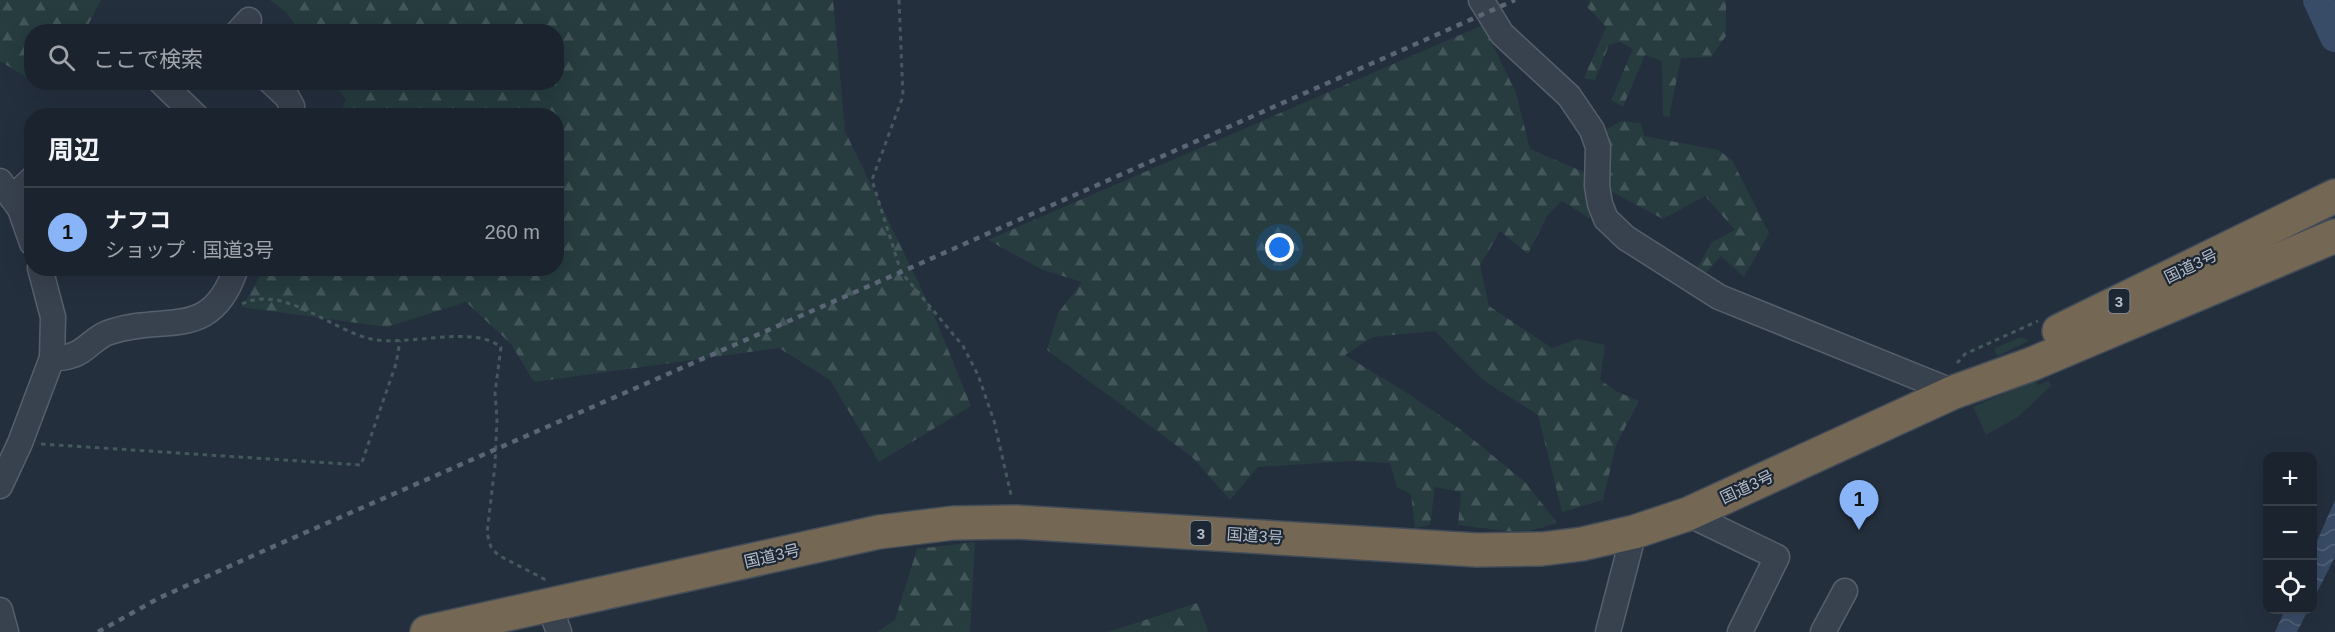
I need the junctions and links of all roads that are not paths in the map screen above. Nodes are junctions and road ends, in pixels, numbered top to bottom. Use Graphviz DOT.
graph roads {
  1 [pos="1481,0"];
  2 [pos="177,90"];
  3 [pos="279,90"];
  4 [pos="190,108"];
  5 [pos="291,108"];
  6 [pos="24,182"];
  7 [pos="6,189"];
  8 [pos="2335,196"];
  9 [pos="24,220"];
  10 [pos="2335,236"];
  11 [pos="42,276"];
  12 [pos="233,276"];
  13 [pos="52,358"];
  14 [pos="1954,392"];
  15 [pos="0,486"];
  16 [pos="1688,514"];
  17 [pos="1634,532"];
  18 [pos="1845,591"];
  19 [pos="0,610"];
  20 [pos="560,612"];
  21 [pos="1613,630"];
  22 [pos="6,632"];
  23 [pos="427,632"];
  24 [pos="1740,632"];
  25 [pos="1824,632"];
  1 -- 14 [label="street"];
  2 -- 4 [label="street"];
  3 -- 5 [label="street"];
  6 -- 7 [label="street"];
  7 -- 9 [label="street"];
  8 -- 14 [label="highway, 国道3号 / 3"];
  10 -- 14 [label="highway, 国道3号 / 3"];
  11 -- 13 [label="street"];
  12 -- 13 [label="street"];
  13 -- 15 [label="street"];
  14 -- 16 [label="highway, 国道3号 / 3"];
  16 -- 17 [label="highway, 国道3号 / 3"];
  16 -- 24 [label="street"];
  17 -- 20 [label="highway, 国道3号 / 3"];
  17 -- 21 [label="street"];
  18 -- 25 [label="street"];
  19 -- 22 [label="street"];
  20 -- 23 [label="highway, 国道3号 / 3"];
}
